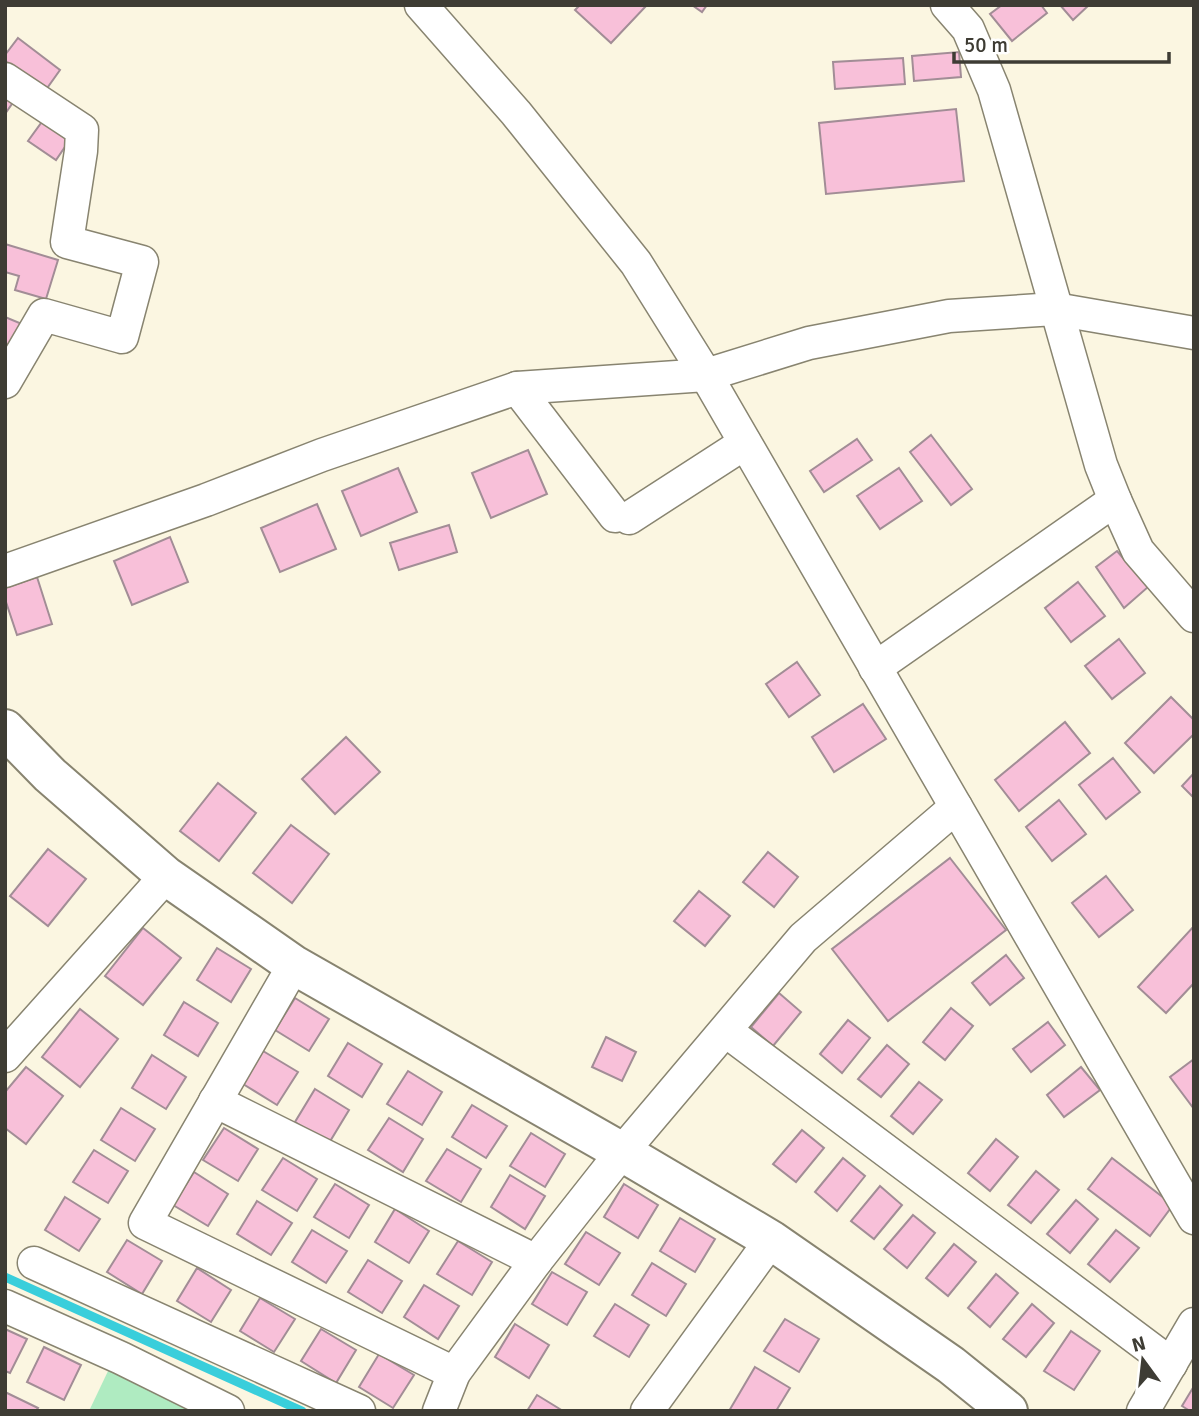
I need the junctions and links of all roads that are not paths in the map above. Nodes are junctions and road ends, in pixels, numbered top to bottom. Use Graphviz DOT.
graph roads {
  1 [pos="421,5"];
  2 [pos="947,5"];
  3 [pos="5,79"];
  4 [pos="1055,309"];
  5 [pos="1194,333"];
  6 [pos="706,376"];
  7 [pos="5,382"];
  8 [pos="517,388"];
  9 [pos="745,443"];
  10 [pos="1115,500"];
  11 [pos="5,571"];
  12 [pos="1194,616"];
  13 [pos="875,668"];
  14 [pos="5,729"];
  15 [pos="956,807"];
  16 [pos="166,876"];
  17 [pos="294,965"];
  18 [pos="726,1031"];
  19 [pos="5,1056"];
  20 [pos="215,1101"];
  21 [pos="622,1152"];
  22 [pos="1194,1218"];
  23 [pos="771,1240"];
  24 [pos="536,1261"];
  25 [pos="34,1263"];
  26 [pos="5,1306"];
  27 [pos="1194,1324"];
  28 [pos="1171,1364"];
  29 [pos="454,1373"];
  30 [pos="228,1411"];
  31 [pos="359,1411"];
  32 [pos="439,1411"];
  33 [pos="647,1411"];
  34 [pos="1008,1411"];
  35 [pos="1143,1411"];
  1 -- 6 [label="street"];
  2 -- 4 [label="street"];
  3 -- 7 [label="street"];
  4 -- 5 [label="street"];
  4 -- 6 [label="street"];
  4 -- 10 [label="street"];
  6 -- 8 [label="street"];
  6 -- 9 [label="street"];
  8 -- 9 [label="street"];
  8 -- 11 [label="street"];
  9 -- 13 [label="street"];
  10 -- 12 [label="street"];
  10 -- 13 [label="street"];
  13 -- 15 [label="street"];
  14 -- 16 [label="street"];
  15 -- 18 [label="street"];
  15 -- 22 [label="street"];
  16 -- 17 [label="street"];
  16 -- 19 [label="street"];
  17 -- 20 [label="street"];
  17 -- 21 [label="street"];
  18 -- 21 [label="street"];
  18 -- 28 [label="street"];
  20 -- 24 [label="street"];
  20 -- 29 [label="street"];
  21 -- 23 [label="street"];
  21 -- 24 [label="street"];
  23 -- 33 [label="street"];
  23 -- 34 [label="street"];
  24 -- 29 [label="street"];
  25 -- 31 [label="street"];
  26 -- 30 [label="street"];
  27 -- 28 [label="street"];
  28 -- 35 [label="street"];
  29 -- 32 [label="street"];
}
